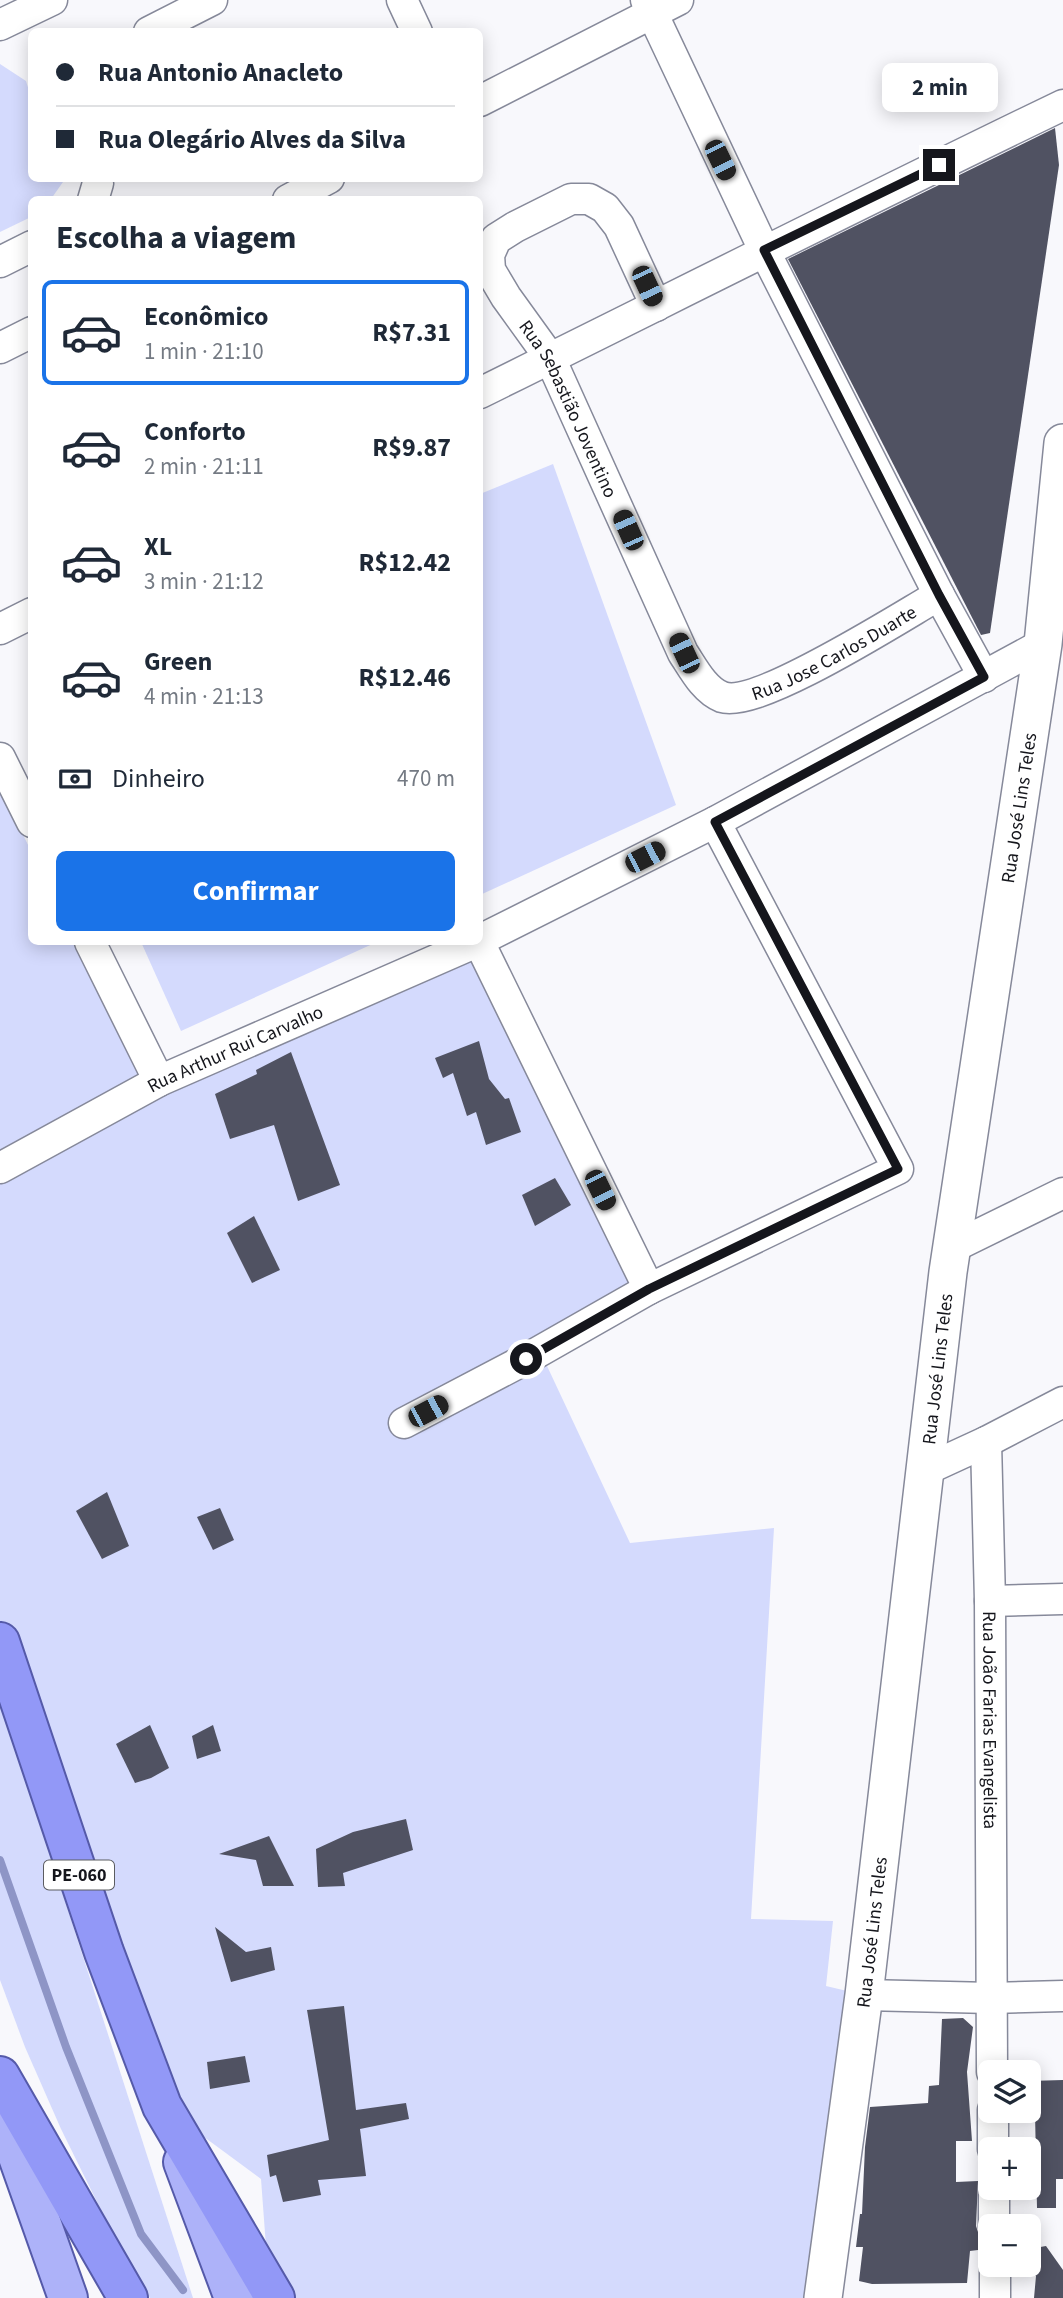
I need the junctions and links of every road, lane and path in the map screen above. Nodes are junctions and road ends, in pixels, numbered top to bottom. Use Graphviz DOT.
graph roads {
  1 [pos="52,0"];
  2 [pos="212,0"];
  3 [pos="402,0"];
  4 [pos="659,4"];
  5 [pos="0,25"];
  6 [pos="157,28"];
  7 [pos="415,28"];
  8 [pos="483,99"];
  9 [pos="1063,104"];
  10 [pos="322,182"];
  11 [pos="295,196"];
  12 [pos="28,248"];
  13 [pos="764,250"];
  14 [pos="0,262"];
  15 [pos="656,306"];
  16 [pos="28,334"];
  17 [pos="0,348"];
  18 [pos="550,358"];
  19 [pos="483,392"];
  20 [pos="1063,443"];
  21 [pos="939,595"];
  22 [pos="28,615"];
  23 [pos="0,629"];
  24 [pos="1043,644"];
  25 [pos="984,677"];
  26 [pos="722,697"];
  27 [pos="0,758"];
  28 [pos="28,814"];
  29 [pos="715,822"];
  30 [pos="483,938"];
  31 [pos="91,945"];
  32 [pos="469,945"];
  33 [pos="480,945"];
  34 [pos="159,1081"];
  35 [pos="0,1168"];
  36 [pos="1063,1193"];
  37 [pos="951,1248"];
  38 [pos="649,1289"];
  39 [pos="1063,1402"];
  40 [pos="404,1423"];
  41 [pos="986,1442"];
  42 [pos="923,1471"];
  43 [pos="1063,1599"];
  44 [pos="990,1601"];
  45 [pos="0,1642"];
  46 [pos="864,1995"];
  47 [pos="1063,1996"];
  48 [pos="991,1998"];
  49 [pos="992,2060"];
  50 [pos="0,2076"];
  51 [pos="0,2106"];
  52 [pos="995,2277"];
  53 [pos="264,2295"];
  54 [pos="68,2298"];
  55 [pos="128,2298"];
  56 [pos="823,2298"];
  57 [pos="995,2298"];
  1 -- 5 [label="street"];
  2 -- 6 [label="street"];
  3 -- 7 [label="street"];
  4 -- 8 [label="street"];
  4 -- 13 [label="street"];
  9 -- 13 [label="street"];
  10 -- 11 [label="street"];
  12 -- 14 [label="street"];
  13 -- 15 [label="street"];
  13 -- 21 [label="street"];
  15 -- 18 [label="street"];
  15 -- 18 [label="street, Rua Sebastião Joventino"];
  16 -- 17 [label="street"];
  18 -- 19 [label="street"];
  18 -- 26 [label="street, Rua Sebastião Joventino"];
  20 -- 24 [label="street, Rua José Lins Teles"];
  21 -- 25 [label="street"];
  21 -- 26 [label="street, Rua Jose Carlos Duarte"];
  22 -- 23 [label="street"];
  24 -- 25 [label="street, Rua Arthur Rui Carvalho"];
  24 -- 37 [label="street, Rua José Lins Teles"];
  25 -- 29 [label="street, Rua Arthur Rui Carvalho"];
  27 -- 28 [label="street"];
  29 -- 30 [label="street, Rua Arthur Rui Carvalho"];
  29 -- 38 [label="street"];
  31 -- 34 [label="street"];
  32 -- 34 [label="street, Rua Arthur Rui Carvalho"];
  33 -- 38 [label="street"];
  34 -- 35 [label="street, Rua Arthur Rui Carvalho"];
  36 -- 37 [label="street"];
  37 -- 42 [label="street, Rua José Lins Teles"];
  38 -- 40 [label="street"];
  39 -- 41 [label="street"];
  41 -- 42 [label="street"];
  41 -- 44 [label="street, Rua João Farias Evangelista"];
  42 -- 46 [label="street, Rua José Lins Teles"];
  43 -- 44 [label="street"];
  44 -- 48 [label="street, Rua João Farias Evangelista"];
  45 -- 53 [label="highway, PE-060"];
  46 -- 48 [label="street"];
  46 -- 56 [label="street, Rua José Lins Teles"];
  47 -- 48 [label="street"];
  48 -- 49 [label="street, Rua João Farias Evangelista"];
  50 -- 55 [label="highway"];
  51 -- 54 [label="main road"];
  52 -- 57 [label="street"];
}
